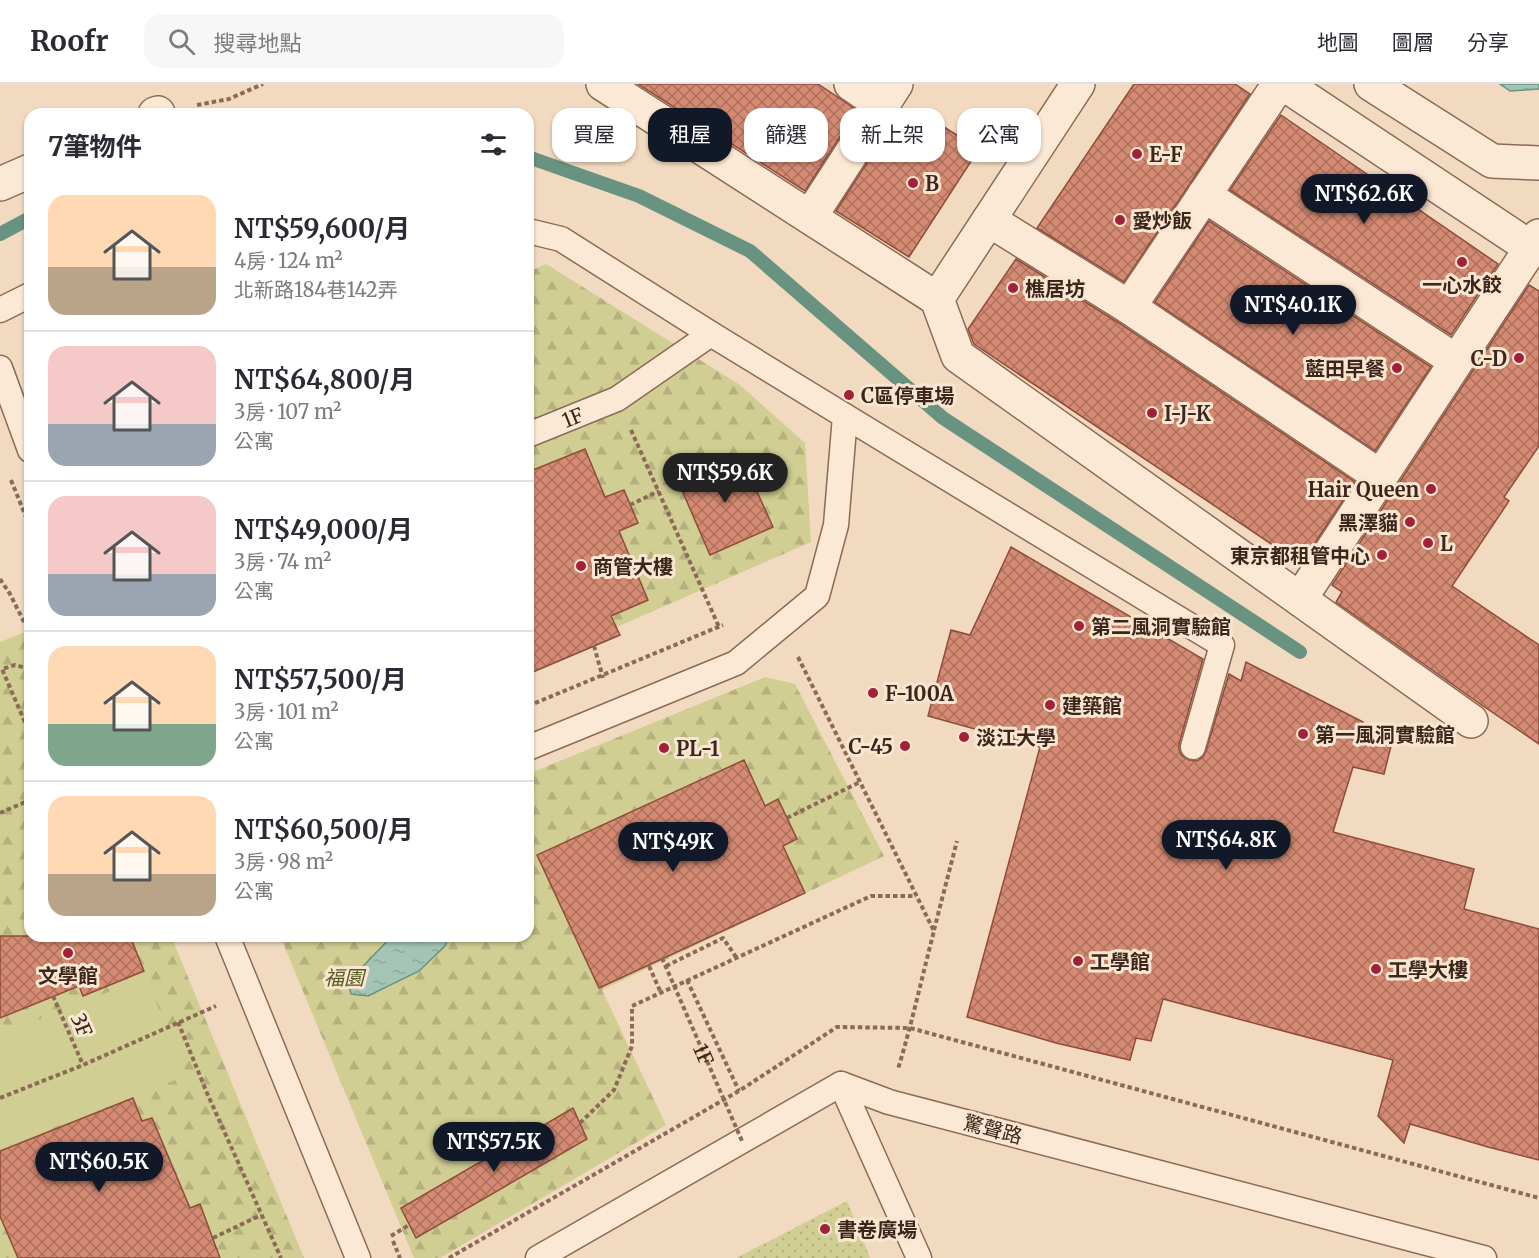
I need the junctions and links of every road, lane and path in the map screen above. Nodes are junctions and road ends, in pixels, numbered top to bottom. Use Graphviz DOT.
graph roads {
  1 [pos="263,84"];
  2 [pos="603,84"];
  3 [pos="851,84"];
  4 [pos="1078,84"];
  5 [pos="1279,84"];
  6 [pos="1284,84"];
  7 [pos="1371,84"];
  8 [pos="889,95"];
  9 [pos="182,108"];
  10 [pos="1539,163"];
  11 [pos="24,174"];
  12 [pos="0,184"];
  13 [pos="1204,195"];
  14 [pos="810,217"];
  15 [pos="989,220"];
  16 [pos="534,232"];
  17 [pos="1535,242"];
  18 [pos="24,298"];
  19 [pos="937,299"];
  20 [pos="1128,307"];
  21 [pos="0,310"];
  22 [pos="711,334"];
  23 [pos="1456,361"];
  24 [pos="0,368"];
  25 [pos="846,416"];
  26 [pos="534,433"];
  27 [pos="24,434"];
  28 [pos="646,464"];
  29 [pos="9,473"];
  30 [pos="1381,477"];
  31 [pos="659,491"];
  32 [pos="630,505"];
  33 [pos="24,512"];
  34 [pos="0,579"];
  35 [pos="1300,599"];
  36 [pos="24,622"];
  37 [pos="729,622"];
  38 [pos="719,627"];
  39 [pos="793,647"];
  40 [pos="24,667"];
  41 [pos="534,704"];
  42 [pos="24,720"];
  43 [pos="1471,721"];
  44 [pos="534,746"];
  45 [pos="1193,747"];
  46 [pos="860,782"];
  47 [pos="24,803"];
  48 [pos="0,813"];
  49 [pos="787,818"];
  50 [pos="957,841"];
  51 [pos="916,896"];
  52 [pos="934,931"];
  53 [pos="230,942"];
  54 [pos="736,957"];
  55 [pos="662,958"];
  56 [pos="650,966"];
  57 [pos="666,966"];
  58 [pos="687,980"];
  59 [pos="251,993"];
  60 [pos="661,993"];
  61 [pos="53,996"];
  62 [pos="178,1022"];
  63 [pos="83,1065"];
  64 [pos="842,1084"];
  65 [pos="739,1090"];
  66 [pos="0,1098"];
  67 [pos="889,1102"];
  68 [pos="580,1123"];
  69 [pos="742,1141"];
  70 [pos="261,1215"];
  71 [pos="409,1225"];
  72 [pos="390,1236"];
  73 [pos="213,1238"];
  74 [pos="281,1258"];
  75 [pos="358,1258"];
  76 [pos="538,1258"];
  77 [pos="919,1258"];
  78 [pos="1484,1258"];
  1 -- 9 [label="path"];
  2 -- 14 [label="street"];
  3 -- 8 [label="street"];
  4 -- 15 [label="street"];
  5 -- 13 [label="street"];
  6 -- 17 [label="street"];
  7 -- 10 [label="street"];
  8 -- 14 [label="street"];
  11 -- 12 [label="street"];
  13 -- 20 [label="street"];
  13 -- 23 [label="street"];
  14 -- 19 [label="street"];
  15 -- 19 [label="street"];
  15 -- 20 [label="street"];
  16 -- 22 [label="lane"];
  17 -- 23 [label="street"];
  18 -- 21 [label="lane"];
  19 -- 35 [label="street"];
  20 -- 30 [label="street"];
  22 -- 25 [label="lane"];
  22 -- 26 [label="lane, 1F"];
  23 -- 30 [label="street"];
  24 -- 27 [label="lane"];
  25 -- 44 [label="lane"];
  25 -- 45 [label="lane"];
  28 -- 31 [label="path"];
  29 -- 33 [label="path"];
  30 -- 35 [label="street"];
  31 -- 32 [label="path"];
  31 -- 38 [label="path"];
  34 -- 36 [label="path"];
  35 -- 43 [label="street"];
  37 -- 38 [label="path"];
  38 -- 41 [label="path"];
  39 -- 46 [label="path"];
  40 -- 42 [label="path"];
  46 -- 49 [label="path"];
  46 -- 51 [label="path"];
  47 -- 48 [label="path"];
  50 -- 52 [label="path"];
  51 -- 52 [label="path"];
  51 -- 54 [label="path"];
  52 -- 67 [label="path"];
  53 -- 59 [label="lane"];
  54 -- 57 [label="path"];
  54 -- 58 [label="path"];
  55 -- 57 [label="path, 1F, bridge"];
  56 -- 60 [label="path"];
  57 -- 69 [label="path, 1F, bridge"];
  58 -- 60 [label="path"];
  58 -- 65 [label="path"];
  59 -- 62 [label="path"];
  59 -- 75 [label="lane"];
  60 -- 68 [label="path"];
  61 -- 63 [label="path, 3F"];
  62 -- 63 [label="path"];
  62 -- 70 [label="path"];
  63 -- 66 [label="path"];
  64 -- 67 [label="lane, 驚聲路"];
  64 -- 69 [label="lane"];
  64 -- 77 [label="lane"];
  67 -- 78 [label="lane, 驚聲路"];
  69 -- 76 [label="lane"];
  70 -- 73 [label="path"];
  70 -- 74 [label="path"];
  71 -- 72 [label="path"];
}
